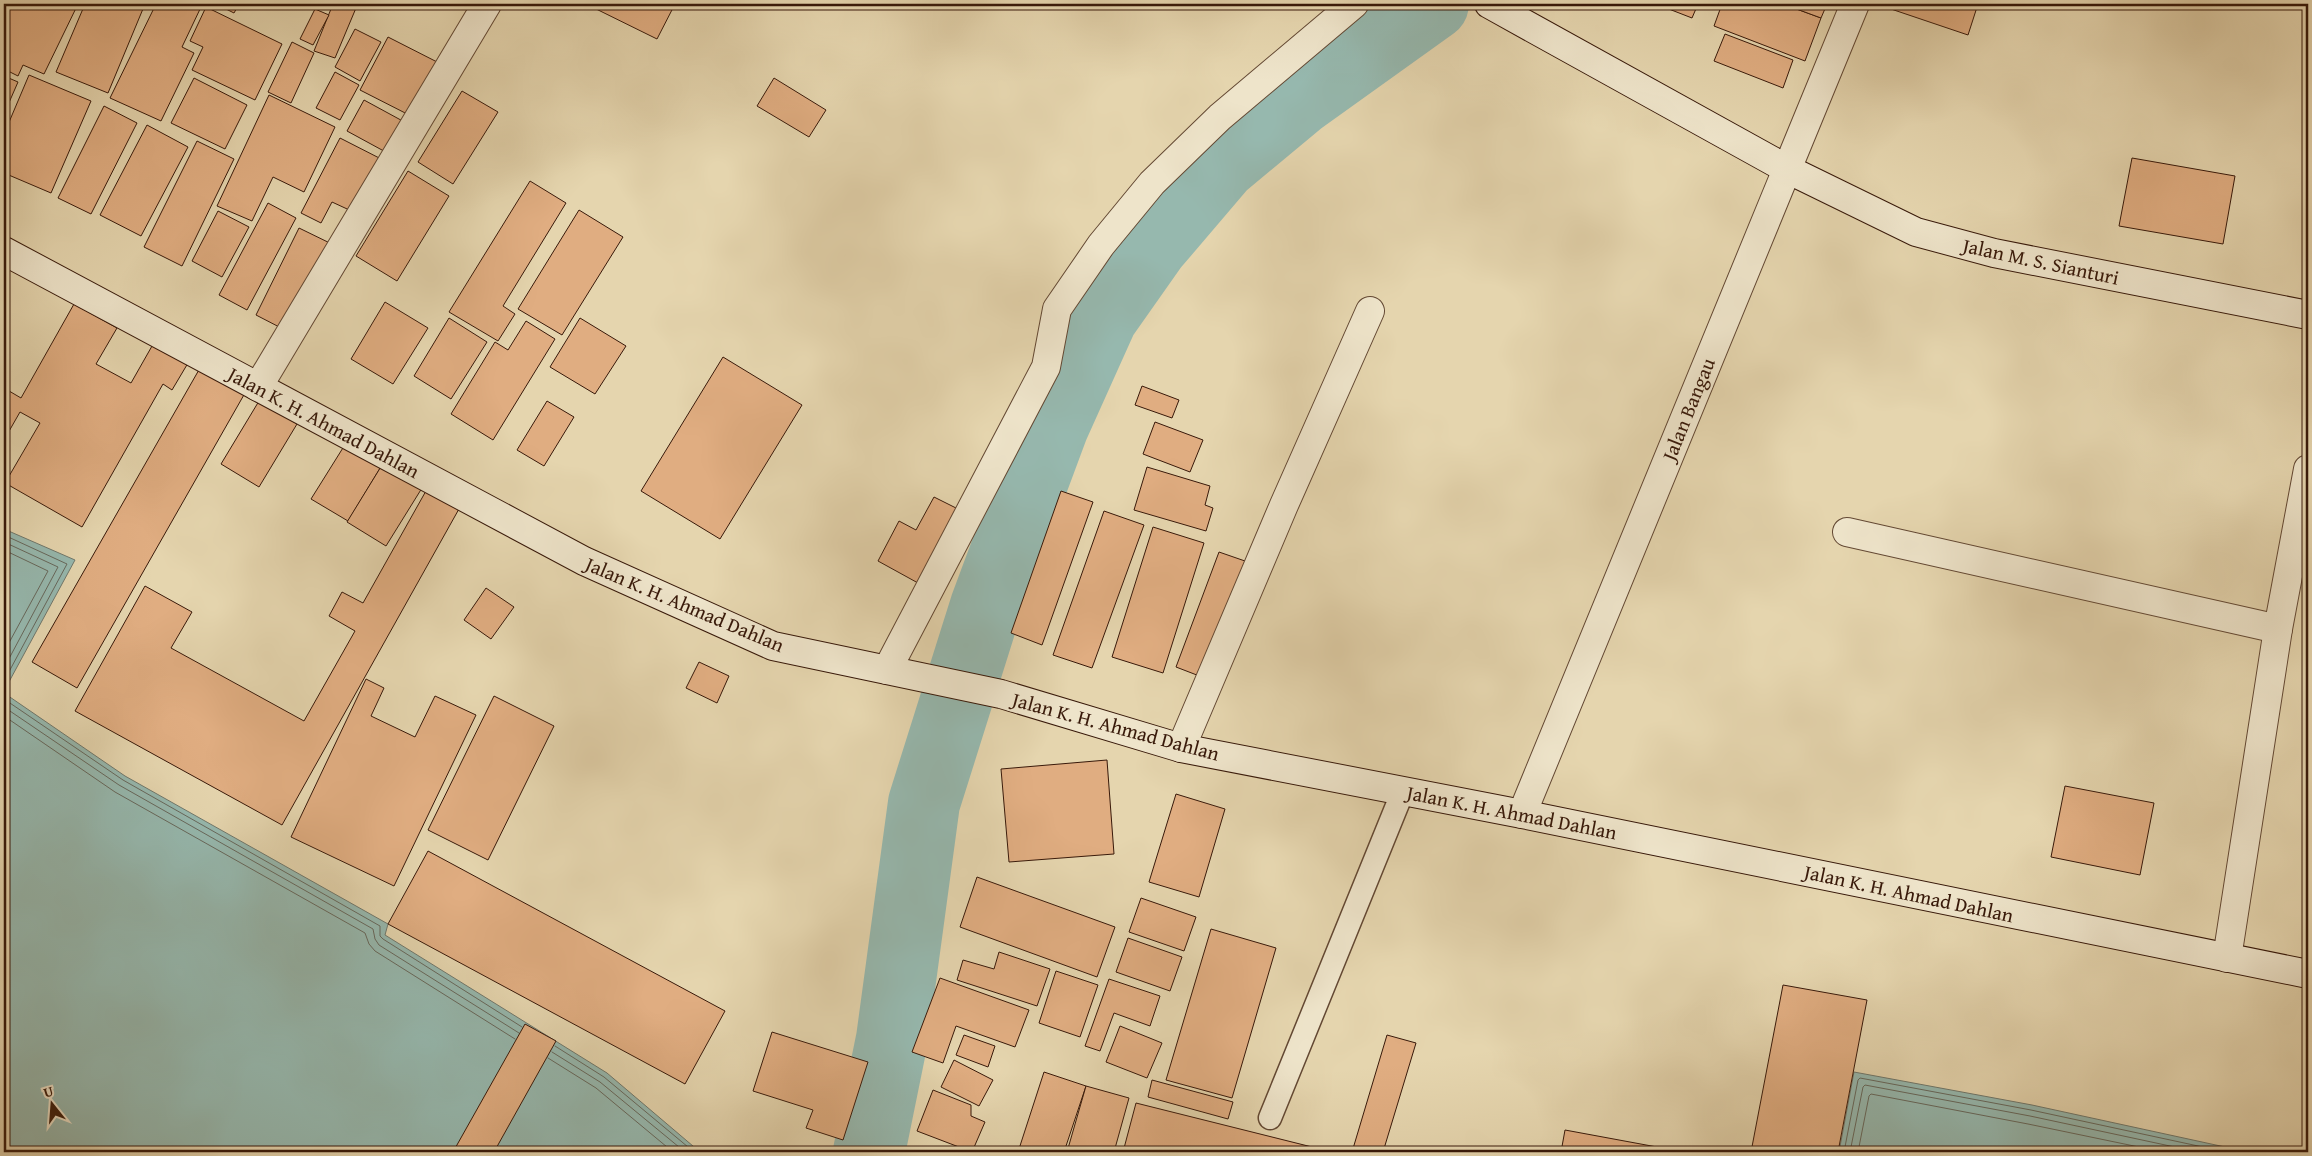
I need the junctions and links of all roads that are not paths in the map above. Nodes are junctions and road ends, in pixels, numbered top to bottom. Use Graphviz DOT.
graph roads {
  1 [pos="487,4"];
  2 [pos="1354,4"];
  3 [pos="1490,4"];
  4 [pos="1855,4"];
  5 [pos="1787,169"];
  6 [pos="4,251"];
  7 [pos="1370,311"];
  8 [pos="2308,316"];
  9 [pos="258,387"];
  10 [pos="2308,469"];
  11 [pos="1847,532"];
  12 [pos="2278,629"];
  13 [pos="898,672"];
  14 [pos="1181,748"];
  15 [pos="1403,791"];
  16 [pos="1522,814"];
  17 [pos="2227,958"];
  18 [pos="2308,974"];
  19 [pos="1270,1118"];
  1 -- 9 [label="street"];
  2 -- 13 [label="street"];
  3 -- 5 [label="street, Jalan M. S. Sianturi"];
  4 -- 5 [label="street, Jalan Bangau"];
  5 -- 8 [label="street, Jalan M. S. Sianturi"];
  5 -- 16 [label="street, Jalan Bangau"];
  6 -- 9 [label="street, Jalan K. H. Ahmad Dahlan"];
  7 -- 14 [label="street"];
  9 -- 13 [label="street, Jalan K. H. Ahmad Dahlan"];
  10 -- 12 [label="street"];
  11 -- 12 [label="street"];
  12 -- 17 [label="street"];
  13 -- 14 [label="street, Jalan K. H. Ahmad Dahlan"];
  14 -- 15 [label="street, Jalan K. H. Ahmad Dahlan"];
  15 -- 16 [label="street, Jalan K. H. Ahmad Dahlan"];
  15 -- 19 [label="lane"];
  16 -- 17 [label="street, Jalan K. H. Ahmad Dahlan"];
  17 -- 18 [label="street, Jalan K. H. Ahmad Dahlan"];
}
